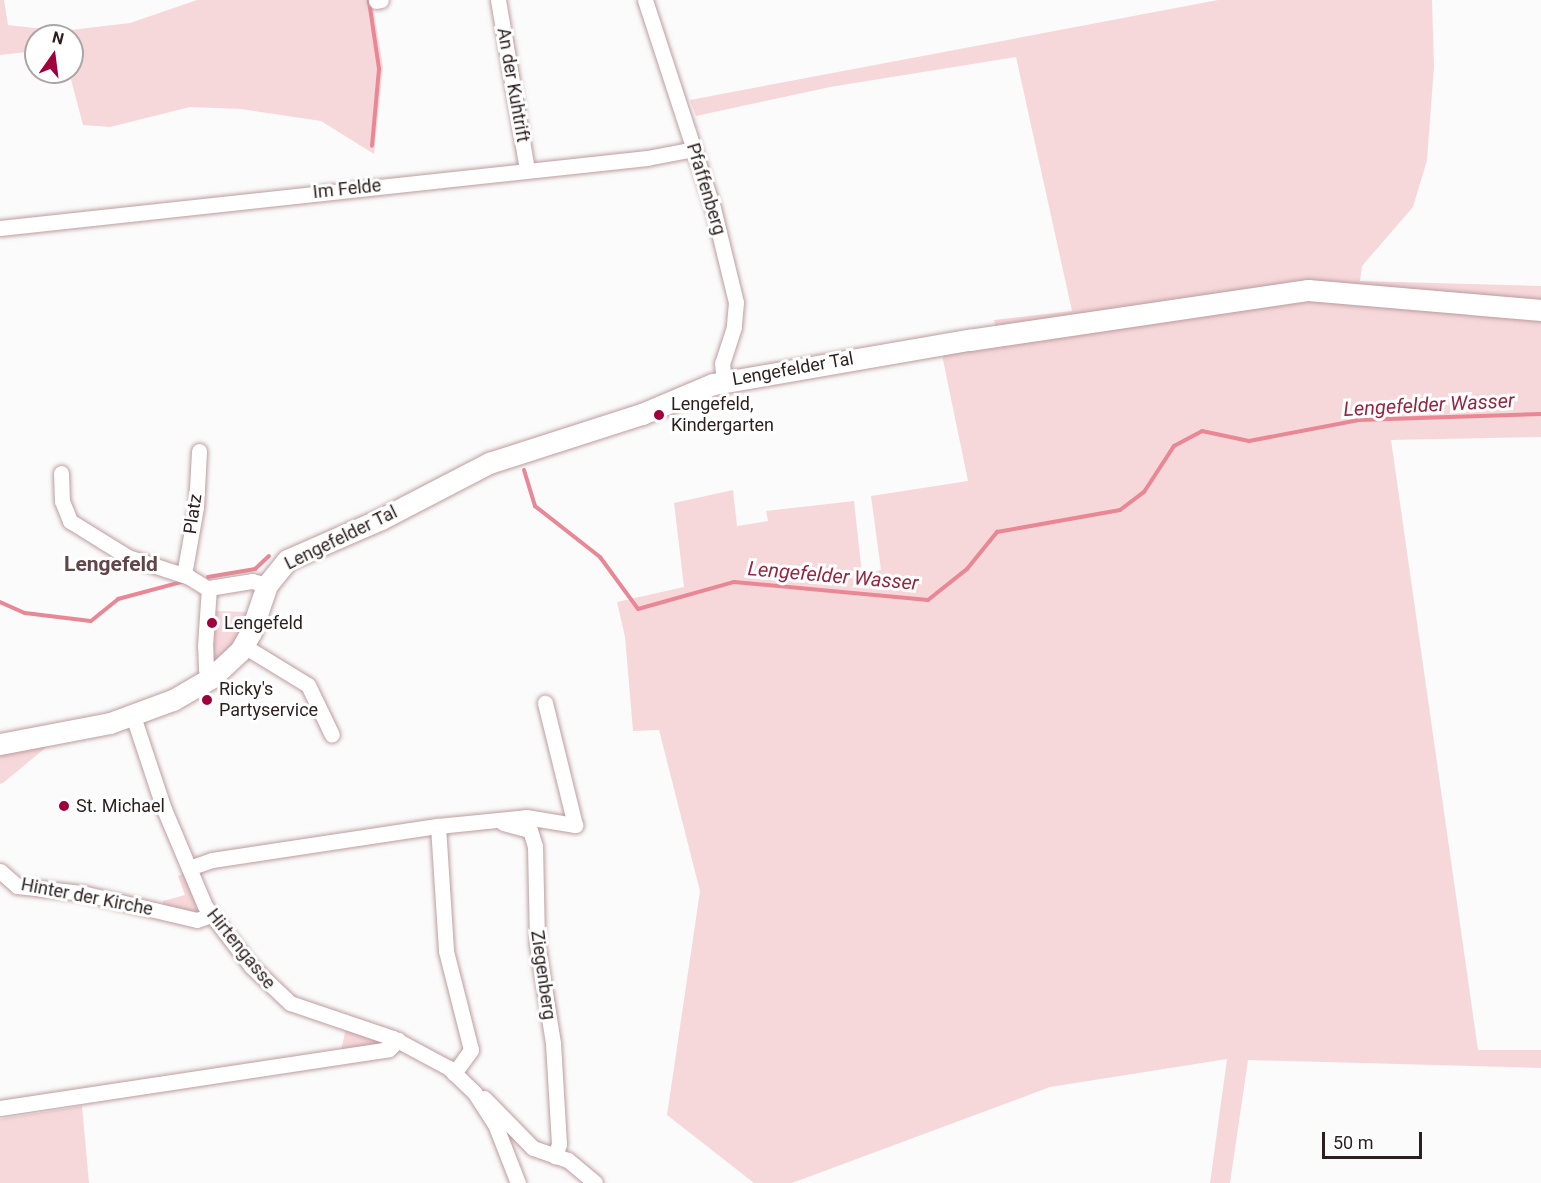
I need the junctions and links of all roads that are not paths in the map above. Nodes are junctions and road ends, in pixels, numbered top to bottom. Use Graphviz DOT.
graph roads {
  1 [pos="498,0"];
  2 [pos="645,0"];
  3 [pos="694,149"];
  4 [pos="527,170"];
  5 [pos="0,228"];
  6 [pos="1541,310"];
  7 [pos="724,381"];
  8 [pos="199,452"];
  9 [pos="61,473"];
  10 [pos="184,576"];
  11 [pos="267,585"];
  12 [pos="208,589"];
  13 [pos="244,646"];
  14 [pos="211,678"];
  15 [pos="545,703"];
  16 [pos="134,716"];
  17 [pos="332,735"];
  18 [pos="0,744"];
  19 [pos="494,821"];
  20 [pos="438,826"];
  21 [pos="189,868"];
  22 [pos="0,871"];
  23 [pos="211,915"];
  24 [pos="398,1040"];
  25 [pos="454,1073"];
  26 [pos="474,1092"];
  27 [pos="0,1108"];
  28 [pos="555,1156"];
  29 [pos="518,1183"];
  30 [pos="596,1183"];
  1 -- 4 [label="street, An der Kuhtrift"];
  2 -- 3 [label="street, Pfaffenberg"];
  3 -- 4 [label="street, Im Felde"];
  3 -- 7 [label="street, Pfaffenberg"];
  4 -- 5 [label="street, Im Felde"];
  6 -- 7 [label="street, Lengefelder Tal"];
  7 -- 11 [label="street, Lengefelder Tal"];
  8 -- 10 [label="street, Platz"];
  9 -- 10 [label="street"];
  10 -- 12 [label="street"];
  11 -- 12 [label="street, Lengefelder Tal"];
  11 -- 13 [label="street, Lengefelder Tal"];
  12 -- 14 [label="street"];
  13 -- 14 [label="street, Lengefelder Tal"];
  13 -- 17 [label="street"];
  14 -- 16 [label="street, Lengefelder Tal"];
  15 -- 19 [label="street, Ziegenberg"];
  16 -- 18 [label="street, Lengefelder Tal"];
  16 -- 21 [label="street, Hirtengasse"];
  19 -- 20 [label="street, Ziegenberg"];
  19 -- 28 [label="street, Ziegenberg"];
  20 -- 21 [label="street, Ziegenberg"];
  20 -- 25 [label="street"];
  21 -- 23 [label="street, Hirtengasse"];
  22 -- 23 [label="street, Hinter der Kirche"];
  23 -- 24 [label="street, Hirtengasse"];
  24 -- 25 [label="street, Hirtengasse"];
  24 -- 27 [label="street"];
  25 -- 26 [label="street, Hirtengasse"];
  26 -- 28 [label="street"];
  26 -- 29 [label="street, Hirtengasse"];
  28 -- 30 [label="street"];
}
